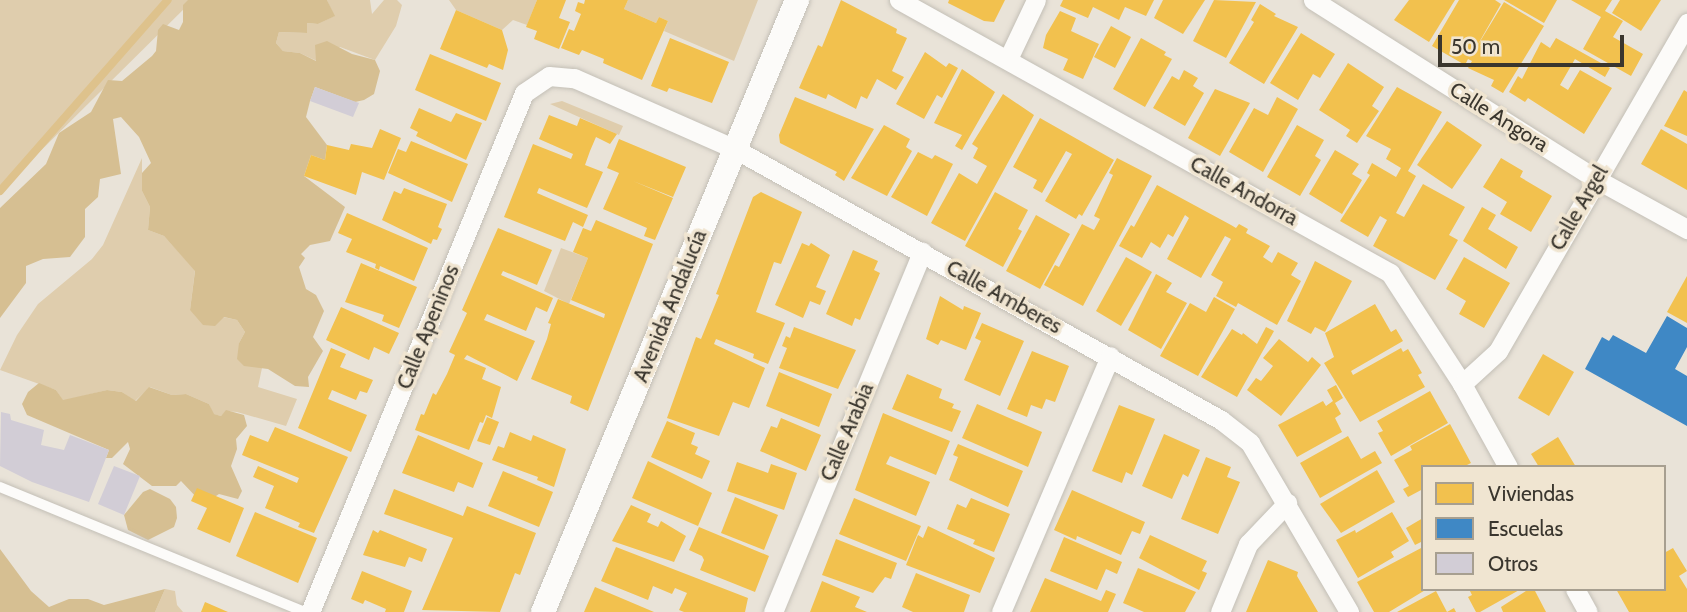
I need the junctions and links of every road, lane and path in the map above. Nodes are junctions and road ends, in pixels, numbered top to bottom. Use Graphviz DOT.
graph roads {
  1 [pos="797,0"];
  2 [pos="899,0"];
  3 [pos="1036,0"];
  4 [pos="1313,0"];
  5 [pos="1687,23"];
  6 [pos="1008,59"];
  7 [pos="574,78"];
  8 [pos="735,149"];
  9 [pos="1596,178"];
  10 [pos="1687,229"];
  11 [pos="922,252"];
  12 [pos="1110,356"];
  13 [pos="1462,384"];
  14 [pos="1507,465"];
  15 [pos="0,487"];
  16 [pos="1287,503"];
  17 [pos="1576,591"];
  18 [pos="308,612"];
  19 [pos="543,612"];
  20 [pos="773,612"];
  21 [pos="1001,612"];
  22 [pos="1220,612"];
  23 [pos="1349,612"];
  24 [pos="1588,612"];
  1 -- 8 [label="street, Avenida Andalucía"];
  2 -- 6 [label="street, Calle Andorra"];
  3 -- 6 [label="street"];
  4 -- 9 [label="street, Calle Angora"];
  5 -- 9 [label="street, Calle Argel"];
  6 -- 13 [label="street, Calle Andorra"];
  7 -- 8 [label="street, Calle Amberes"];
  7 -- 18 [label="street, Calle Apeninos"];
  8 -- 11 [label="street, Calle Amberes"];
  8 -- 19 [label="street, Avenida Andalucía"];
  9 -- 10 [label="street, Calle Angora"];
  9 -- 13 [label="street, Calle Argel"];
  11 -- 12 [label="street, Calle Amberes"];
  11 -- 20 [label="street, Calle Arabia"];
  12 -- 16 [label="street, Calle Amberes"];
  12 -- 21 [label="street"];
  13 -- 14 [label="street, Calle Andorra"];
  15 -- 18 [label="lane"];
  16 -- 22 [label="street"];
  16 -- 23 [label="street, Calle Amberes"];
  17 -- 24 [label="street"];
}
